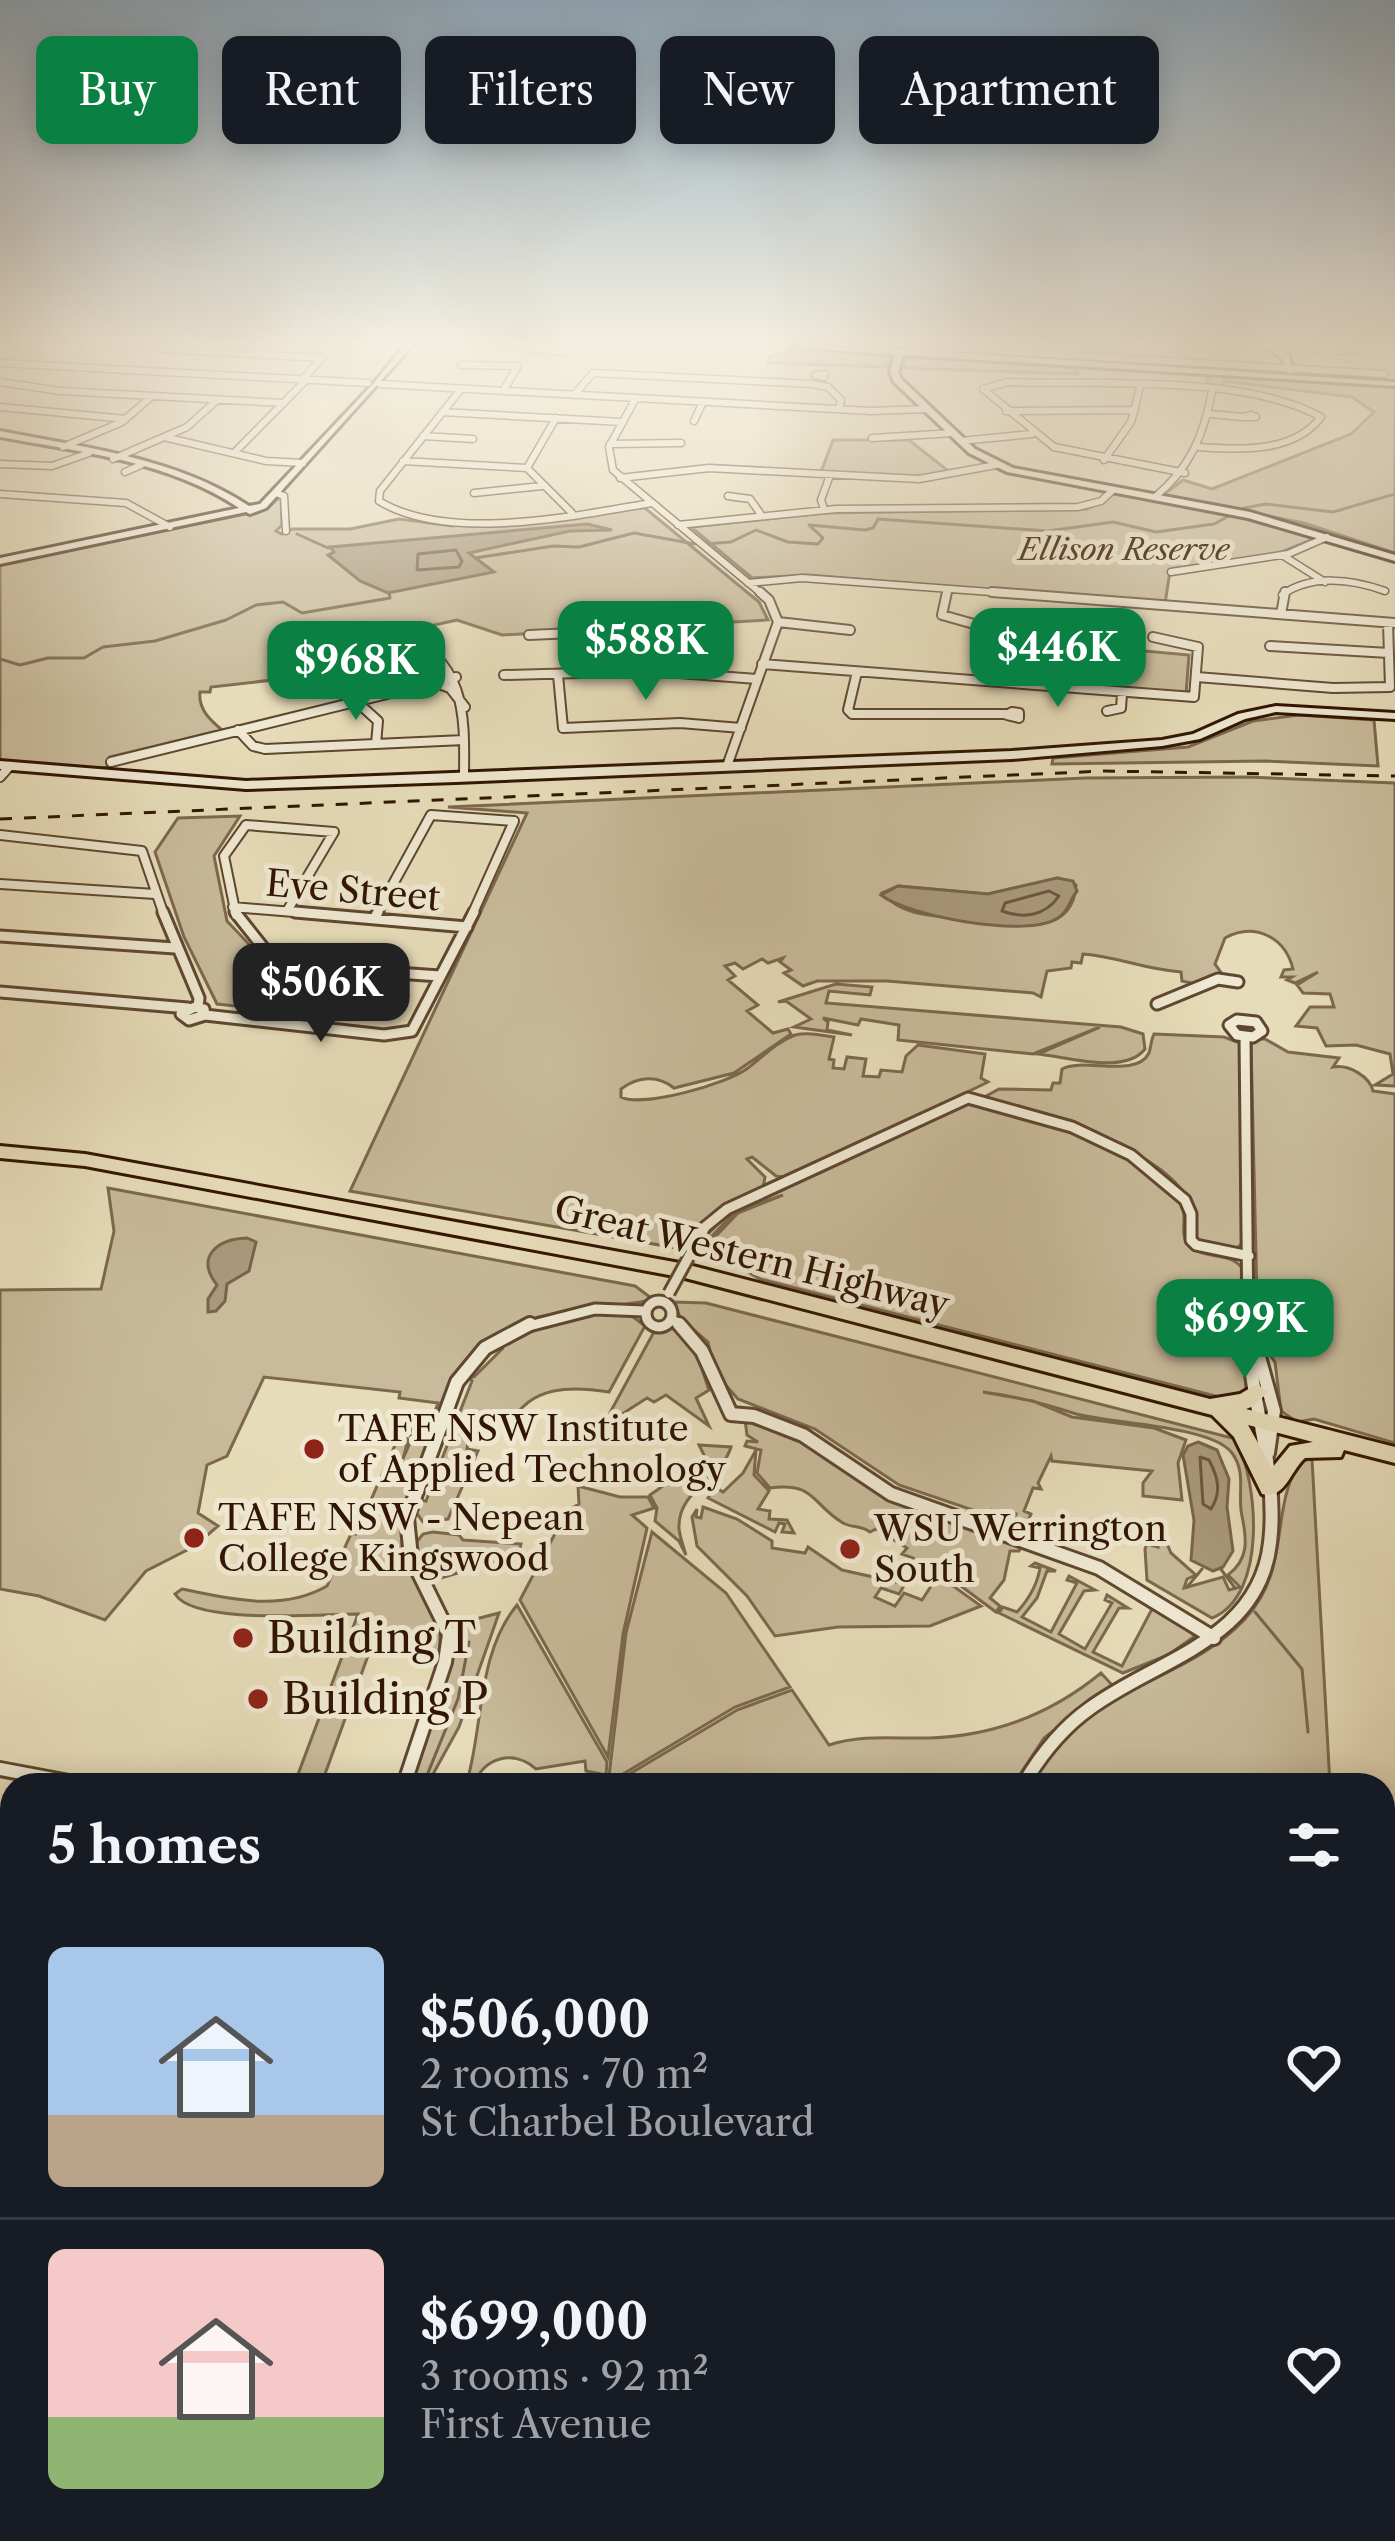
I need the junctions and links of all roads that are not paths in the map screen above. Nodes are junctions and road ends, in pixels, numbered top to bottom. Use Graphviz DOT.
graph roads {
  1 [pos="303,464"];
  2 [pos="15,465"];
  3 [pos="56,465"];
  4 [pos="141,465"];
  5 [pos="401,465"];
  6 [pos="466,465"];
  7 [pos="528,465"];
  8 [pos="611,465"];
  9 [pos="996,465"];
  10 [pos="1133,465"];
  11 [pos="1189,465"];
  12 [pos="526,468"];
  13 [pos="125,472"];
  14 [pos="1185,473"];
  15 [pos="830,475"];
  16 [pos="620,478"];
  17 [pos="542,486"];
  18 [pos="1113,490"];
  19 [pos="277,493"];
  20 [pos="474,493"];
  21 [pos="0,494"];
  22 [pos="728,496"];
  23 [pos="1155,497"];
  24 [pos="651,503"];
  25 [pos="824,509"];
  26 [pos="250,511"];
  27 [pos="572,513"];
  28 [pos="760,513"];
  29 [pos="678,525"];
  30 [pos="168,527"];
  31 [pos="286,531"];
  32 [pos="1328,538"];
  33 [pos="1282,555"];
  34 [pos="1395,558"];
  35 [pos="0,561"];
  36 [pos="1208,567"];
  37 [pos="1171,572"];
  38 [pos="1216,573"];
  39 [pos="1325,582"];
  40 [pos="748,583"];
  41 [pos="947,590"];
  42 [pos="1385,591"];
  43 [pos="1281,614"];
  44 [pos="778,622"];
  45 [pos="1392,623"];
  46 [pos="974,624"];
  47 [pos="706,627"];
  48 [pos="689,628"];
  49 [pos="850,630"];
  50 [pos="397,631"];
  51 [pos="529,635"];
  52 [pos="1153,637"];
  53 [pos="1270,646"];
  54 [pos="1389,653"];
  55 [pos="762,664"];
  56 [pos="670,672"];
  57 [pos="857,672"];
  58 [pos="504,675"];
  59 [pos="558,675"];
  60 [pos="456,677"];
  61 [pos="1197,677"];
  62 [pos="758,679"];
  63 [pos="428,683"];
  64 [pos="356,701"];
  65 [pos="465,707"];
  66 [pos="652,710"];
  67 [pos="1007,714"];
  68 [pos="1395,716"];
  69 [pos="655,724"];
  70 [pos="741,728"];
  71 [pos="238,730"];
  72 [pos="464,740"];
  73 [pos="376,744"];
  74 [pos="111,762"];
  75 [pos="5,765"];
  76 [pos="727,766"];
  77 [pos="464,776"];
  78 [pos="0,777"];
  79 [pos="0,835"];
  80 [pos="0,884"];
  81 [pos="155,894"];
  82 [pos="233,907"];
  83 [pos="287,911"];
  84 [pos="374,919"];
  85 [pos="467,927"];
  86 [pos="0,936"];
  87 [pos="175,948"];
  88 [pos="280,965"];
  89 [pos="440,976"];
  90 [pos="1238,982"];
  91 [pos="0,995"];
  92 [pos="1157,1004"];
  93 [pos="193,1011"];
  94 [pos="253,1020"];
  95 [pos="1245,1037"];
  96 [pos="0,1141"];
  97 [pos="0,1152"];
  98 [pos="85,1160"];
  99 [pos="1249,1256"];
  100 [pos="666,1298"];
  101 [pos="644,1311"];
  102 [pos="673,1320"];
  103 [pos="1251,1330"];
  104 [pos="1257,1392"];
  105 [pos="1206,1408"];
  106 [pos="1266,1423"];
  107 [pos="1366,1448"];
  108 [pos="1395,1455"];
  109 [pos="1270,1488"];
  110 [pos="1214,1638"];
  111 [pos="408,1773"];
  112 [pos="1030,1773"];
  1 -- 19 [label="street"];
  2 -- 3 [label="street"];
  4 -- 13 [label="street"];
  4 -- 26 [label="street"];
  5 -- 27 [label="street"];
  6 -- 12 [label="street"];
  7 -- 12 [label="street"];
  8 -- 16 [label="street"];
  9 -- 15 [label="street"];
  9 -- 18 [label="street"];
  10 -- 14 [label="street"];
  11 -- 14 [label="street"];
  12 -- 17 [label="street"];
  14 -- 23 [label="street"];
  15 -- 16 [label="street"];
  15 -- 25 [label="street"];
  16 -- 24 [label="street"];
  17 -- 20 [label="street"];
  17 -- 27 [label="street"];
  18 -- 23 [label="street"];
  18 -- 25 [label="street"];
  19 -- 26 [label="street"];
  19 -- 31 [label="street"];
  21 -- 30 [label="street"];
  22 -- 28 [label="street"];
  23 -- 32 [label="street"];
  24 -- 27 [label="street"];
  24 -- 29 [label="street"];
  25 -- 28 [label="street"];
  26 -- 30 [label="street"];
  28 -- 29 [label="street"];
  29 -- 40 [label="street"];
  30 -- 35 [label="street"];
  32 -- 33 [label="street"];
  32 -- 34 [label="street"];
  33 -- 36 [label="street"];
  33 -- 39 [label="street"];
  36 -- 37 [label="street"];
  36 -- 38 [label="street"];
  39 -- 42 [label="street"];
  39 -- 43 [label="street"];
  40 -- 41 [label="street"];
  40 -- 44 [label="street"];
  41 -- 43 [label="street"];
  41 -- 46 [label="street"];
  43 -- 45 [label="street"];
  44 -- 49 [label="street"];
  44 -- 55 [label="street"];
  45 -- 54 [label="street"];
  47 -- 48 [label="street"];
  48 -- 51 [label="street"];
  48 -- 56 [label="street"];
  50 -- 60 [label="street"];
  52 -- 61 [label="street"];
  53 -- 54 [label="street"];
  54 -- 61 [label="street"];
  55 -- 57 [label="street"];
  55 -- 62 [label="street"];
  56 -- 59 [label="street"];
  56 -- 62 [label="street"];
  57 -- 61 [label="street"];
  57 -- 67 [label="street"];
  58 -- 59 [label="street"];
  59 -- 69 [label="street"];
  60 -- 63 [label="street"];
  60 -- 65 [label="street"];
  62 -- 70 [label="street"];
  63 -- 64 [label="street"];
  63 -- 65 [label="street"];
  64 -- 71 [label="street"];
  64 -- 73 [label="street"];
  65 -- 72 [label="street"];
  66 -- 69 [label="street"];
  68 -- 76 [label="street"];
  69 -- 70 [label="street"];
  70 -- 76 [label="street"];
  71 -- 73 [label="street"];
  71 -- 74 [label="street"];
  72 -- 73 [label="street"];
  72 -- 77 [label="street"];
  75 -- 77 [label="street"];
  75 -- 78 [label="street"];
  76 -- 77 [label="street"];
  79 -- 81 [label="street"];
  80 -- 81 [label="street"];
  81 -- 87 [label="street"];
  82 -- 83 [label="street, Eve Street"];
  82 -- 83 [label="street"];
  82 -- 88 [label="street"];
  83 -- 84 [label="street, Eve Street"];
  84 -- 85 [label="street, Eve Street"];
  84 -- 85 [label="street"];
  85 -- 89 [label="street"];
  86 -- 87 [label="street"];
  87 -- 93 [label="street"];
  88 -- 89 [label="street"];
  88 -- 94 [label="street"];
  89 -- 94 [label="street"];
  90 -- 92 [label="street"];
  91 -- 93 [label="street"];
  93 -- 94 [label="street"];
  95 -- 99 [label="street"];
  96 -- 98 [label="highway, Great Western Highway"];
  97 -- 98 [label="highway, Great Western Highway"];
  98 -- 105 [label="highway, Great Western Highway"];
  99 -- 100 [label="street, bridge"];
  99 -- 103 [label="street"];
  100 -- 101 [label="street"];
  100 -- 102 [label="street"];
  101 -- 102 [label="street"];
  101 -- 111 [label="street"];
  102 -- 110 [label="street"];
  103 -- 104 [label="street"];
  103 -- 106 [label="street"];
  104 -- 105 [label="highway"];
  104 -- 106 [label="street"];
  105 -- 106 [label="highway, Great Western Highway"];
  105 -- 109 [label="highway"];
  106 -- 107 [label="highway, Great Western Highway"];
  106 -- 109 [label="street"];
  107 -- 108 [label="highway, Great Western Highway"];
  107 -- 109 [label="highway"];
  109 -- 110 [label="street"];
  110 -- 112 [label="street"];
}
